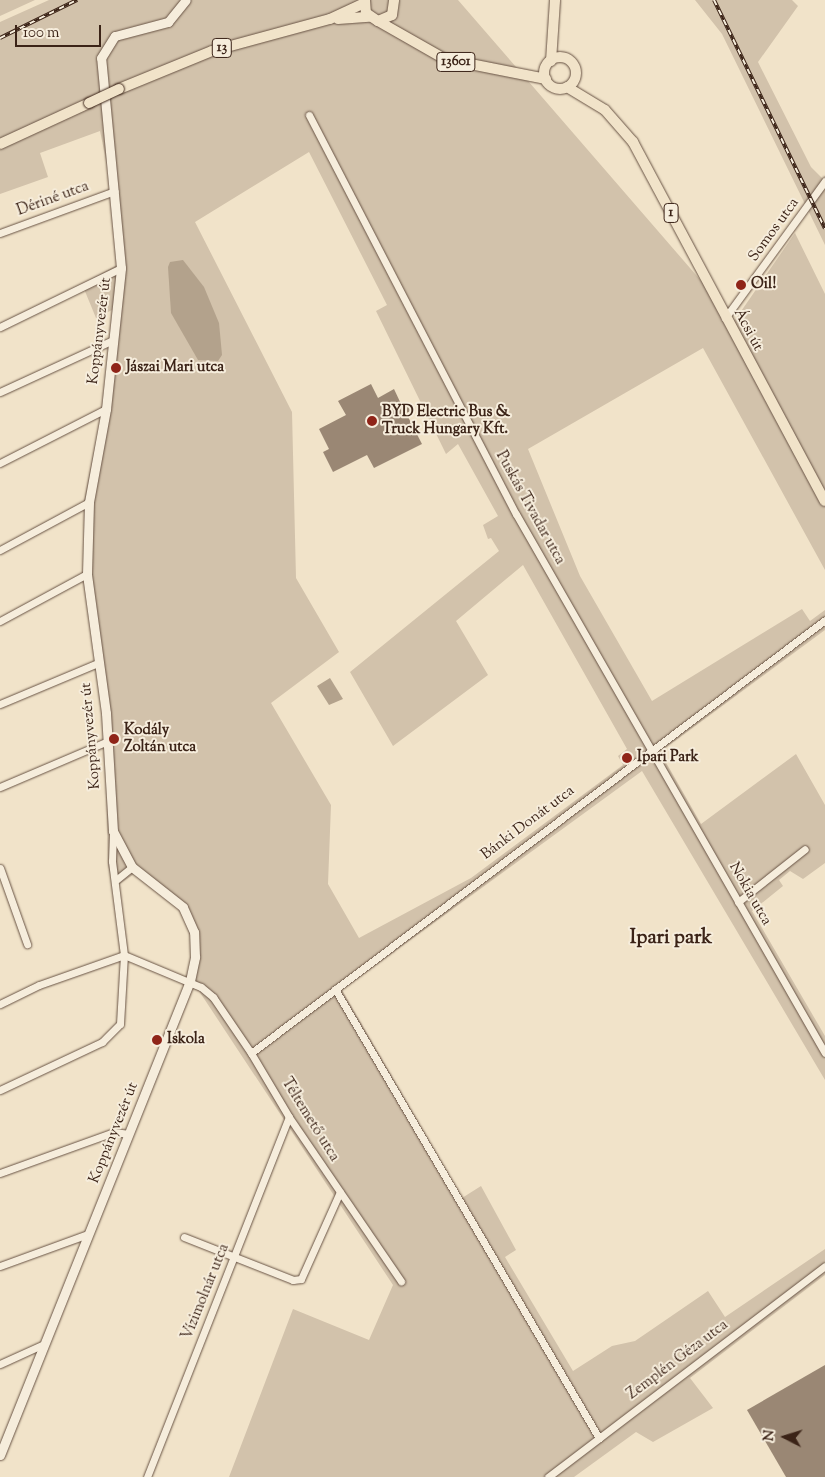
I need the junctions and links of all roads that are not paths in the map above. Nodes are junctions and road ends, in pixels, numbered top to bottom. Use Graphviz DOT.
graph roads {
  1 [pos="186,0"];
  2 [pos="405,0"];
  3 [pos="555,0"];
  4 [pos="364,2"];
  5 [pos="394,7"];
  6 [pos="330,19"];
  7 [pos="374,19"];
  8 [pos="555,25"];
  9 [pos="406,36"];
  10 [pos="564,58"];
  11 [pos="549,63"];
  12 [pos="512,70"];
  13 [pos="576,77"];
  14 [pos="546,79"];
  15 [pos="567,87"];
  16 [pos="594,102"];
  17 [pos="310,115"];
  18 [pos="0,144"];
  19 [pos="825,181"];
  20 [pos="114,191"];
  21 [pos="0,233"];
  22 [pos="121,268"];
  23 [pos="725,318"];
  24 [pos="0,327"];
  25 [pos="111,341"];
  26 [pos="0,392"];
  27 [pos="106,409"];
  28 [pos="0,463"];
  29 [pos="825,501"];
  30 [pos="89,502"];
  31 [pos="0,550"];
  32 [pos="88,574"];
  33 [pos="825,620"];
  34 [pos="0,621"];
  35 [pos="98,663"];
  36 [pos="0,704"];
  37 [pos="108,741"];
  38 [pos="652,749"];
  39 [pos="0,787"];
  40 [pos="113,832"];
  41 [pos="805,849"];
  42 [pos="132,867"];
  43 [pos="0,868"];
  44 [pos="116,880"];
  45 [pos="738,902"];
  46 [pos="27,944"];
  47 [pos="124,955"];
  48 [pos="190,981"];
  49 [pos="335,989"];
  50 [pos="0,1004"];
  51 [pos="825,1051"];
  52 [pos="251,1053"];
  53 [pos="0,1090"];
  54 [pos="289,1117"];
  55 [pos="129,1134"];
  56 [pos="0,1173"];
  57 [pos="340,1192"];
  58 [pos="88,1234"];
  59 [pos="184,1236"];
  60 [pos="235,1258"];
  61 [pos="0,1266"];
  62 [pos="825,1266"];
  63 [pos="401,1281"];
  64 [pos="44,1344"];
  65 [pos="0,1364"];
  66 [pos="599,1438"];
  67 [pos="0,1455"];
  68 [pos="147,1477"];
  69 [pos="548,1477"];
  1 -- 20 [label="street, Koppányvezér út"];
  2 -- 5 [label="main road, 13"];
  3 -- 8 [label="main road, 1"];
  4 -- 6 [label="main road, 13"];
  4 -- 7 [label="main road, 13"];
  5 -- 7 [label="main road, 13"];
  5 -- 9 [label="main road, 13601"];
  6 -- 7 [label="main road, 13"];
  6 -- 18 [label="main road, 13, bridge"];
  7 -- 9 [label="main road, 13601"];
  8 -- 10 [label="main road, 1"];
  8 -- 11 [label="main road, 1"];
  9 -- 12 [label="main road, 13601"];
  10 -- 11 [label="main road"];
  10 -- 13 [label="main road, 1"];
  11 -- 12 [label="main road, 13601"];
  11 -- 14 [label="main road, 1"];
  12 -- 14 [label="main road, 13601"];
  13 -- 15 [label="main road"];
  13 -- 16 [label="main road, Ácsi út / 1"];
  14 -- 15 [label="main road, 1"];
  15 -- 16 [label="main road, Ácsi út / 1"];
  16 -- 23 [label="main road, Ácsi út / 1"];
  17 -- 38 [label="street, Puskás Tivadar utca"];
  19 -- 23 [label="street, Somos utca"];
  20 -- 21 [label="street, Dériné utca"];
  20 -- 22 [label="street, Koppányvezér út"];
  22 -- 24 [label="street"];
  22 -- 25 [label="street, Koppányvezér út"];
  23 -- 29 [label="main road, Ácsi út / 1"];
  25 -- 26 [label="street"];
  25 -- 27 [label="street, Koppányvezér út"];
  27 -- 28 [label="street"];
  27 -- 30 [label="street, Koppányvezér út"];
  30 -- 31 [label="street"];
  30 -- 32 [label="street, Koppányvezér út"];
  32 -- 34 [label="street"];
  32 -- 35 [label="street, Koppányvezér út"];
  33 -- 38 [label="street, Bánki Donát utca"];
  35 -- 36 [label="street"];
  35 -- 37 [label="street, Koppányvezér út"];
  37 -- 39 [label="street"];
  37 -- 40 [label="street, Koppányvezér út"];
  38 -- 45 [label="street, Nokia utca"];
  38 -- 49 [label="street, Bánki Donát utca"];
  40 -- 42 [label="street, Koppányvezér út"];
  40 -- 44 [label="street"];
  41 -- 45 [label="street"];
  42 -- 44 [label="street"];
  42 -- 48 [label="street, Koppányvezér út"];
  43 -- 46 [label="street"];
  44 -- 47 [label="street"];
  45 -- 51 [label="street, Nokia utca"];
  47 -- 48 [label="street, Téltemető utca"];
  47 -- 50 [label="street"];
  47 -- 53 [label="street"];
  48 -- 52 [label="street, Téltemető utca"];
  48 -- 55 [label="street, Koppányvezér út"];
  49 -- 52 [label="street, Bánki Donát utca"];
  49 -- 66 [label="street"];
  52 -- 54 [label="street, Téltemető utca"];
  54 -- 57 [label="street, Téltemető utca"];
  54 -- 60 [label="street, Vízimolnár utca"];
  55 -- 56 [label="street"];
  55 -- 58 [label="street, Koppányvezér út"];
  57 -- 60 [label="street"];
  57 -- 63 [label="street, Téltemető utca"];
  58 -- 61 [label="street"];
  58 -- 64 [label="street, Koppányvezér út"];
  59 -- 60 [label="street"];
  60 -- 68 [label="street, Vízimolnár utca"];
  62 -- 66 [label="street, Zemplén Géza utca"];
  64 -- 65 [label="street"];
  64 -- 67 [label="street, Koppányvezér út"];
  66 -- 69 [label="street, Zemplén Géza utca"];
}
